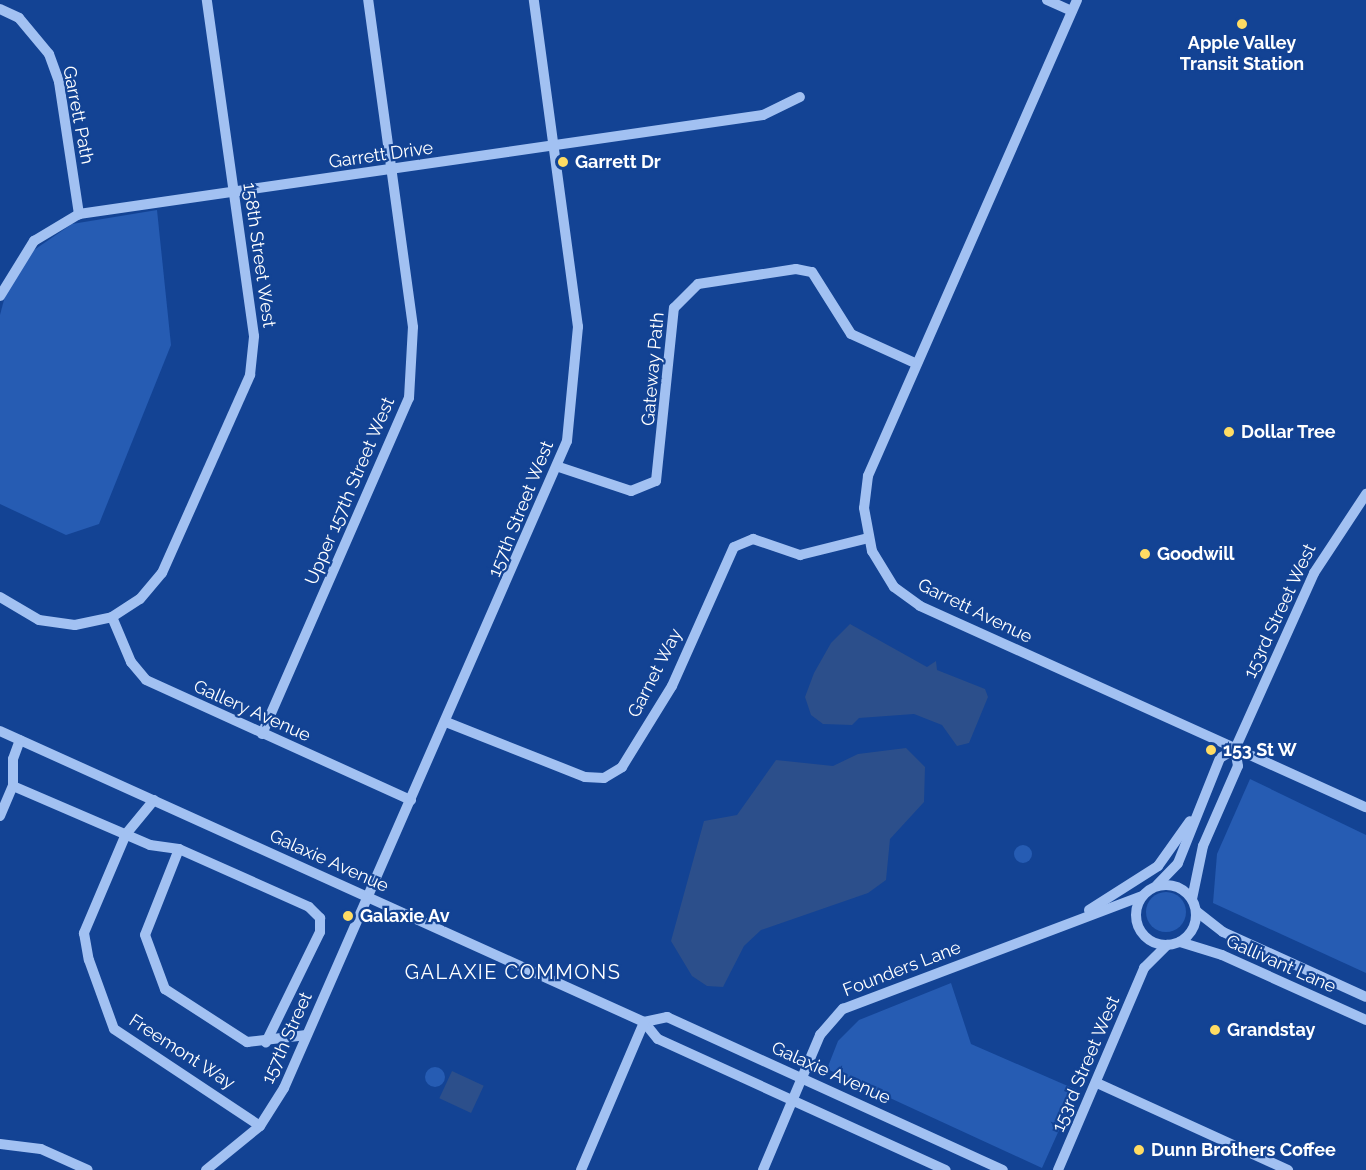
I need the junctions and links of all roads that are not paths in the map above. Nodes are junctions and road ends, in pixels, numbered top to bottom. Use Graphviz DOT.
graph roads {
  1 [pos="207,0"];
  2 [pos="368,0"];
  3 [pos="534,0"];
  4 [pos="1047,0"];
  5 [pos="1077,0"];
  6 [pos="0,9"];
  7 [pos="1072,11"];
  8 [pos="800,97"];
  9 [pos="555,146"];
  10 [pos="392,171"];
  11 [pos="234,192"];
  12 [pos="79,214"];
  13 [pos="0,296"];
  14 [pos="916,364"];
  15 [pos="559,467"];
  16 [pos="1366,494"];
  17 [pos="868,538"];
  18 [pos="0,597"];
  19 [pos="112,617"];
  20 [pos="446,722"];
  21 [pos="0,731"];
  22 [pos="262,734"];
  23 [pos="21,740"];
  24 [pos="1235,748"];
  25 [pos="13,786"];
  26 [pos="154,800"];
  27 [pos="411,800"];
  28 [pos="1366,807"];
  29 [pos="0,816"];
  30 [pos="1193,816"];
  31 [pos="126,834"];
  32 [pos="180,849"];
  33 [pos="1154,886"];
  34 [pos="1142,896"];
  35 [pos="368,897"];
  36 [pos="1192,899"];
  37 [pos="1197,911"];
  38 [pos="1075,920"];
  39 [pos="1180,942"];
  40 [pos="1167,945"];
  41 [pos="1366,998"];
  42 [pos="1366,1020"];
  43 [pos="644,1022"];
  44 [pos="307,1035"];
  45 [pos="266,1042"];
  46 [pos="802,1078"];
  47 [pos="1097,1083"];
  48 [pos="794,1101"];
  49 [pos="260,1126"];
  50 [pos="0,1144"];
  51 [pos="88,1170"];
  52 [pos="206,1170"];
  53 [pos="580,1170"];
  54 [pos="763,1170"];
  55 [pos="946,1170"];
  56 [pos="1003,1170"];
  57 [pos="1058,1170"];
  58 [pos="1288,1170"];
  1 -- 11 [label="street, 158th Street West"];
  2 -- 10 [label="street, Upper 157th Street West"];
  3 -- 9 [label="street, 157th Street West"];
  4 -- 7 [label="street"];
  5 -- 7 [label="street, Garrett Avenue"];
  6 -- 12 [label="street, Garrett Path"];
  7 -- 14 [label="street, Garrett Avenue"];
  8 -- 9 [label="street, Garrett Drive"];
  9 -- 10 [label="street, Garrett Drive"];
  9 -- 15 [label="street, 157th Street West"];
  10 -- 11 [label="street, Garrett Drive"];
  10 -- 22 [label="street, Upper 157th Street West"];
  11 -- 12 [label="street, Garrett Drive"];
  11 -- 19 [label="street, 158th Street West"];
  12 -- 13 [label="street, Garrett Drive"];
  14 -- 15 [label="street, Gateway Path"];
  14 -- 17 [label="street, Garrett Avenue"];
  15 -- 20 [label="street, 157th Street West"];
  16 -- 24 [label="street, 153rd Street West"];
  17 -- 20 [label="street, Garnet Way"];
  17 -- 24 [label="street, Garrett Avenue"];
  18 -- 19 [label="street"];
  19 -- 22 [label="street, Gallery Avenue"];
  20 -- 27 [label="street, 157th Street West"];
  21 -- 23 [label="street, Galaxie Avenue"];
  22 -- 27 [label="street, Gallery Avenue"];
  23 -- 25 [label="street"];
  23 -- 26 [label="street, Galaxie Avenue"];
  24 -- 28 [label="street, Garrett Avenue"];
  24 -- 30 [label="street, 153rd Street West"];
  24 -- 36 [label="street, 153rd Street West"];
  25 -- 29 [label="street"];
  25 -- 31 [label="street"];
  26 -- 31 [label="street, Freemont Way"];
  26 -- 35 [label="street, Galaxie Avenue"];
  27 -- 35 [label="street, 157th Street West"];
  30 -- 33 [label="street, 153rd Street West"];
  30 -- 38 [label="street, Founders Lane"];
  31 -- 32 [label="street"];
  31 -- 49 [label="street, Freemont Way"];
  32 -- 45 [label="street"];
  32 -- 45 [label="street"];
  33 -- 34 [label="street"];
  33 -- 36 [label="street"];
  34 -- 38 [label="street, Founders Lane"];
  34 -- 40 [label="street"];
  35 -- 43 [label="street, Galaxie Avenue"];
  35 -- 44 [label="street, 157th Street"];
  36 -- 37 [label="street"];
  37 -- 39 [label="street"];
  37 -- 41 [label="street, Gallivant Lane"];
  38 -- 46 [label="street, Founders Lane"];
  39 -- 40 [label="street"];
  39 -- 42 [label="street, Gallivant Lane"];
  40 -- 47 [label="street, 153rd Street West"];
  43 -- 46 [label="street, Galaxie Avenue"];
  43 -- 48 [label="street, Galaxie Avenue"];
  43 -- 53 [label="street"];
  44 -- 45 [label="street"];
  44 -- 49 [label="street, 157th Street"];
  46 -- 48 [label="street, Founders Lane"];
  46 -- 56 [label="street, Galaxie Avenue"];
  47 -- 57 [label="street, 153rd Street West"];
  47 -- 58 [label="street"];
  48 -- 54 [label="street, Founders Lane"];
  48 -- 55 [label="street, Galaxie Avenue"];
  49 -- 52 [label="street, 157th Street"];
  50 -- 51 [label="street"];
}
